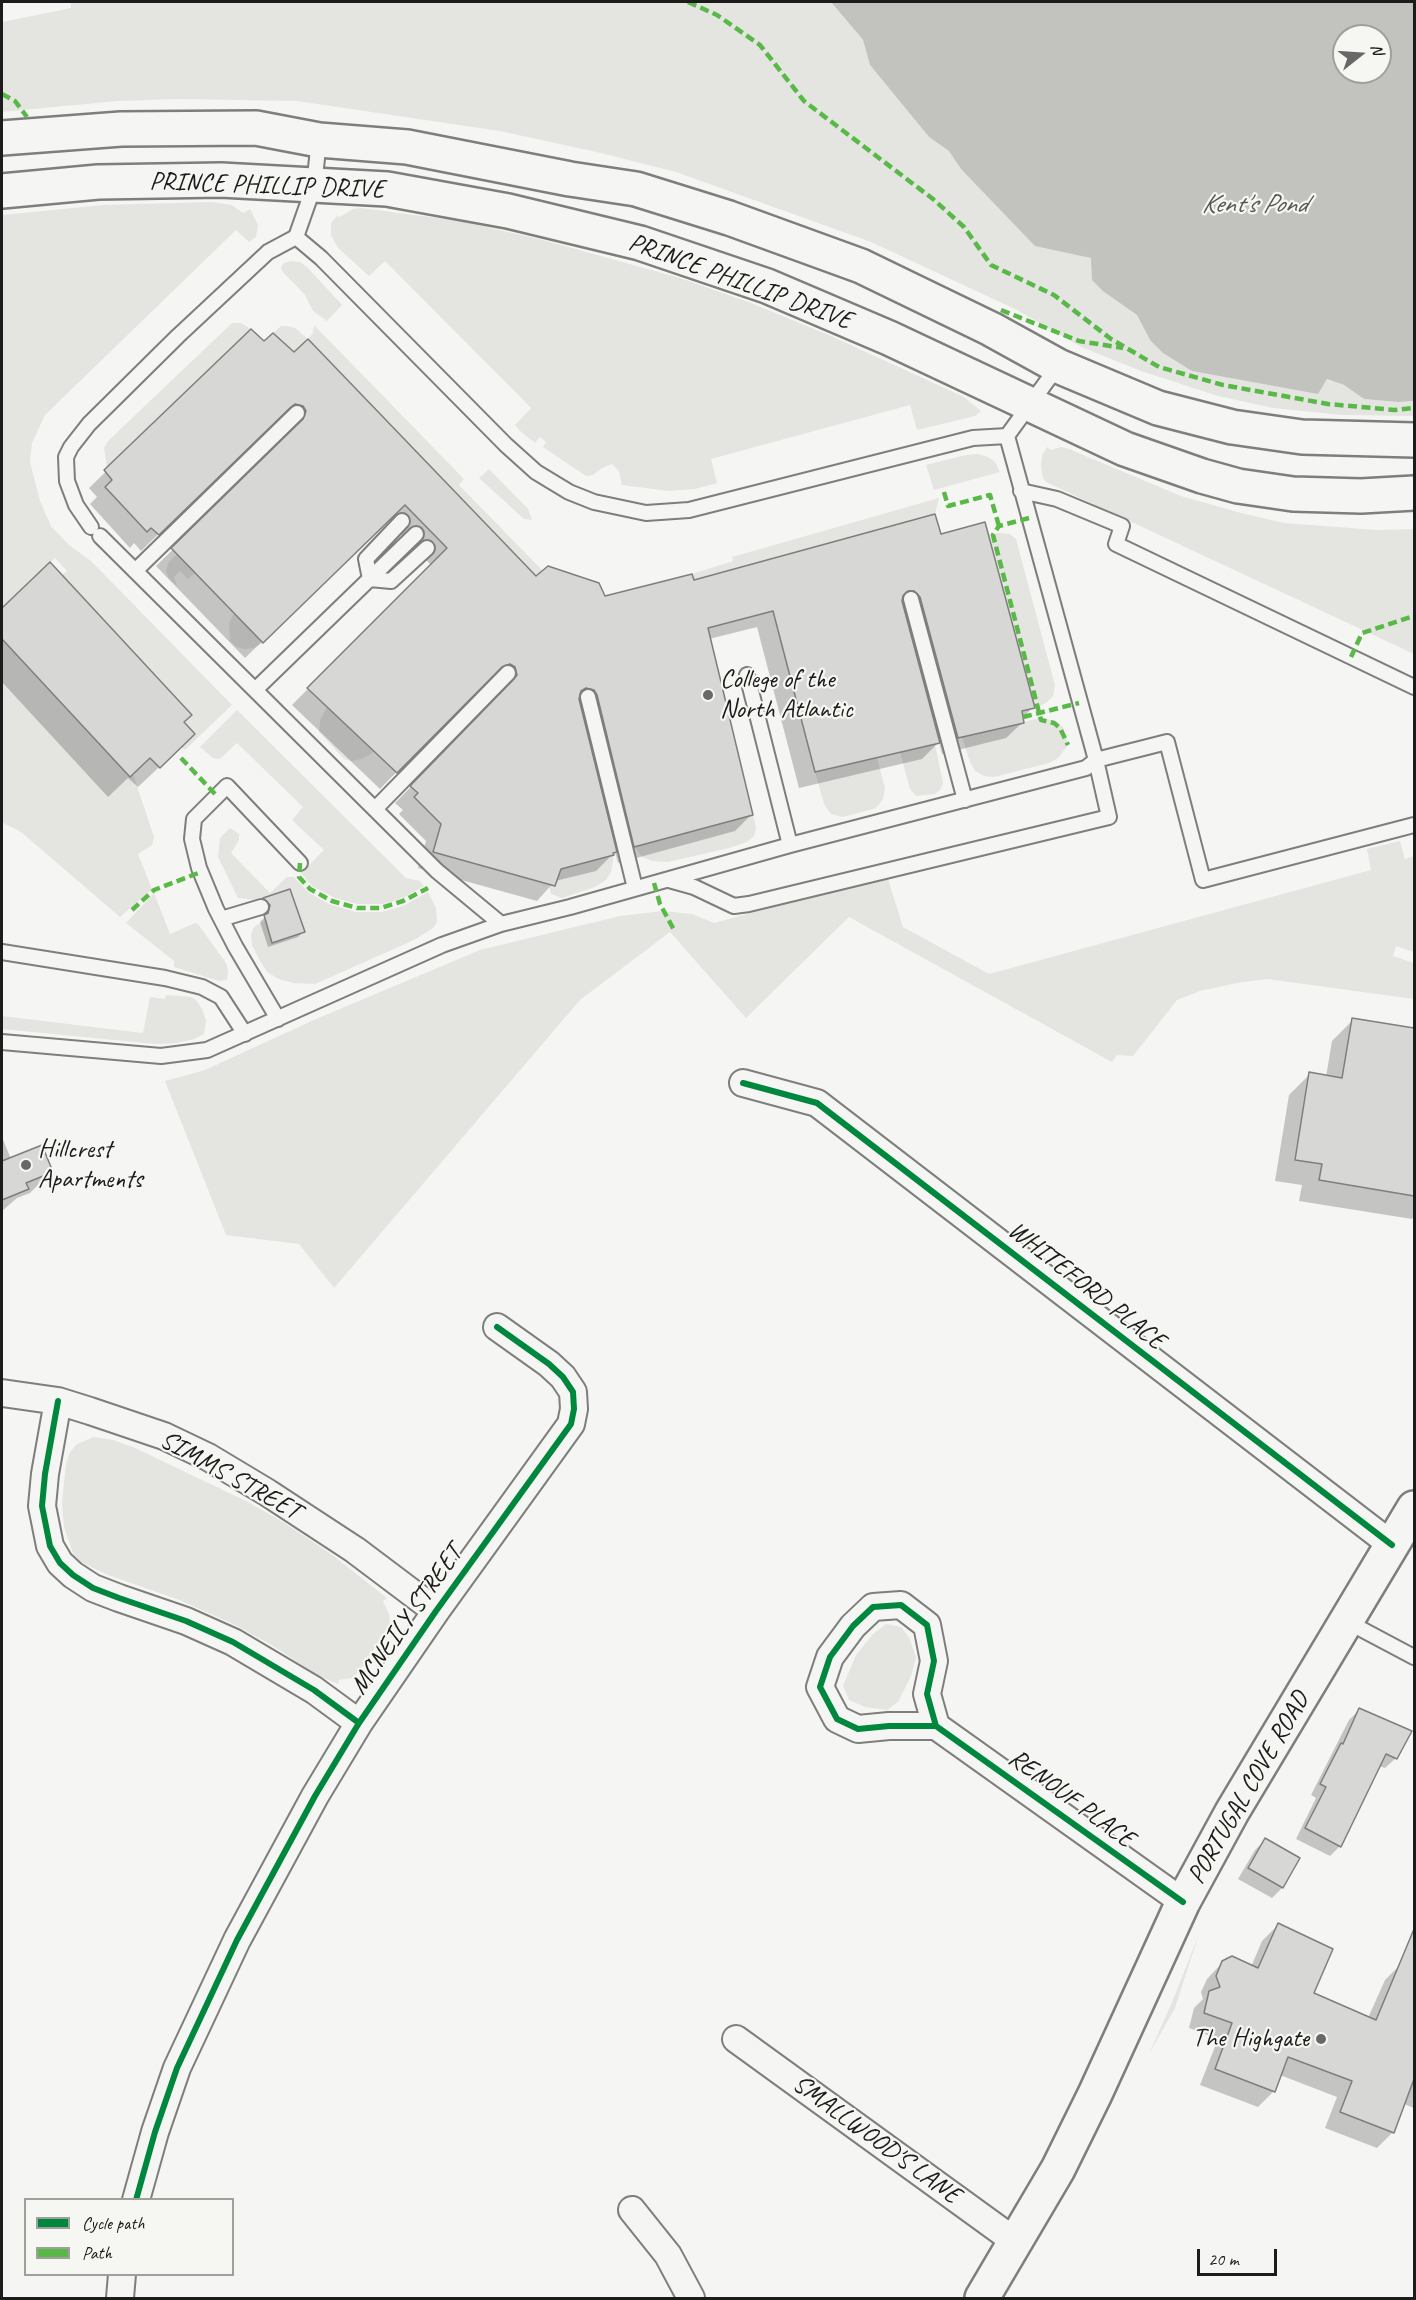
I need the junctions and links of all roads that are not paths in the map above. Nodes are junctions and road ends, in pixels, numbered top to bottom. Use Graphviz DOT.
graph roads {
  1 [pos="2,138"];
  2 [pos="319,140"];
  3 [pos="314,186"];
  4 [pos="2,191"];
  5 [pos="296,237"];
  6 [pos="1058,366"];
  7 [pos="1031,405"];
  8 [pos="297,413"];
  9 [pos="1007,436"];
  10 [pos="1414,440"];
  11 [pos="1022,491"];
  12 [pos="1414,493"];
  13 [pos="1329,495"];
  14 [pos="1414,514"];
  15 [pos="402,521"];
  16 [pos="416,534"];
  17 [pos="427,548"];
  18 [pos="135,571"];
  19 [pos="370,579"];
  20 [pos="911,599"];
  21 [pos="508,673"];
  22 [pos="747,675"];
  23 [pos="1414,687"];
  24 [pos="255,690"];
  25 [pos="588,696"];
  26 [pos="1096,760"];
  27 [pos="965,800"];
  28 [pos="376,808"];
  29 [pos="1414,825"];
  30 [pos="790,845"];
  31 [pos="300,863"];
  32 [pos="669,880"];
  33 [pos="635,888"];
  34 [pos="261,907"];
  35 [pos="221,919"];
  36 [pos="501,924"];
  37 [pos="2,952"];
  38 [pos="278,1019"];
  39 [pos="246,1034"];
  40 [pos="2,1042"];
  41 [pos="743,1083"];
  42 [pos="497,1328"];
  43 [pos="2,1393"];
  44 [pos="58,1401"];
  45 [pos="1414,1508"];
  46 [pos="1392,1545"];
  47 [pos="436,1611"];
  48 [pos="1346,1621"];
  49 [pos="1414,1657"];
  50 [pos="359,1723"];
  51 [pos="936,1726"];
  52 [pos="1183,1902"];
  53 [pos="736,2039"];
  54 [pos="136,2198"];
  55 [pos="632,2210"];
  56 [pos="1016,2242"];
  57 [pos="122,2276"];
  58 [pos="120,2298"];
  59 [pos="691,2298"];
  60 [pos="982,2298"];
  1 -- 2 [label="main road, PRINCE PHILLIP DRIVE"];
  2 -- 3 [label="lane"];
  2 -- 6 [label="main road, PRINCE PHILLIP DRIVE"];
  3 -- 4 [label="main road, PRINCE PHILLIP DRIVE"];
  3 -- 5 [label="lane"];
  3 -- 7 [label="main road, PRINCE PHILLIP DRIVE"];
  5 -- 9 [label="lane"];
  5 -- 18 [label="lane"];
  6 -- 7 [label="lane"];
  6 -- 10 [label="main road, PRINCE PHILLIP DRIVE"];
  7 -- 9 [label="lane"];
  7 -- 13 [label="main road, PRINCE PHILLIP DRIVE"];
  8 -- 18 [label="lane"];
  9 -- 11 [label="lane"];
  11 -- 23 [label="lane"];
  11 -- 26 [label="lane"];
  12 -- 13 [label="main road, PRINCE PHILLIP DRIVE"];
  13 -- 14 [label="main road"];
  15 -- 19 [label="lane"];
  16 -- 19 [label="lane"];
  17 -- 19 [label="lane"];
  18 -- 24 [label="lane"];
  19 -- 24 [label="lane"];
  20 -- 27 [label="lane"];
  21 -- 28 [label="lane"];
  22 -- 30 [label="lane"];
  24 -- 28 [label="lane"];
  25 -- 33 [label="lane"];
  26 -- 27 [label="lane"];
  26 -- 29 [label="lane"];
  26 -- 32 [label="lane"];
  27 -- 30 [label="lane"];
  28 -- 36 [label="lane"];
  30 -- 32 [label="lane"];
  31 -- 35 [label="lane"];
  32 -- 33 [label="lane"];
  33 -- 36 [label="lane"];
  34 -- 35 [label="lane"];
  35 -- 38 [label="lane"];
  36 -- 38 [label="lane"];
  37 -- 39 [label="lane"];
  38 -- 39 [label="lane"];
  39 -- 40 [label="lane"];
  41 -- 46 [label="street, WHITEFORD PLACE"];
  42 -- 47 [label="street, MCNEILY STREET"];
  43 -- 44 [label="street, SIMMS STREET"];
  44 -- 47 [label="street, SIMMS STREET"];
  44 -- 50 [label="street"];
  45 -- 46 [label="main road, PORTUGAL COVE ROAD"];
  46 -- 48 [label="main road, PORTUGAL COVE ROAD"];
  47 -- 50 [label="street, MCNEILY STREET"];
  48 -- 49 [label="lane"];
  48 -- 52 [label="main road, PORTUGAL COVE ROAD"];
  50 -- 54 [label="street, MCNEILY STREET"];
  51 -- 51 [label="street"];
  51 -- 52 [label="street, RENOUF PLACE"];
  52 -- 56 [label="main road, PORTUGAL COVE ROAD"];
  53 -- 56 [label="street, SMALLWOOD'S LANE"];
  55 -- 59 [label="street"];
  56 -- 60 [label="main road, PORTUGAL COVE ROAD"];
  57 -- 58 [label="street"];
}
